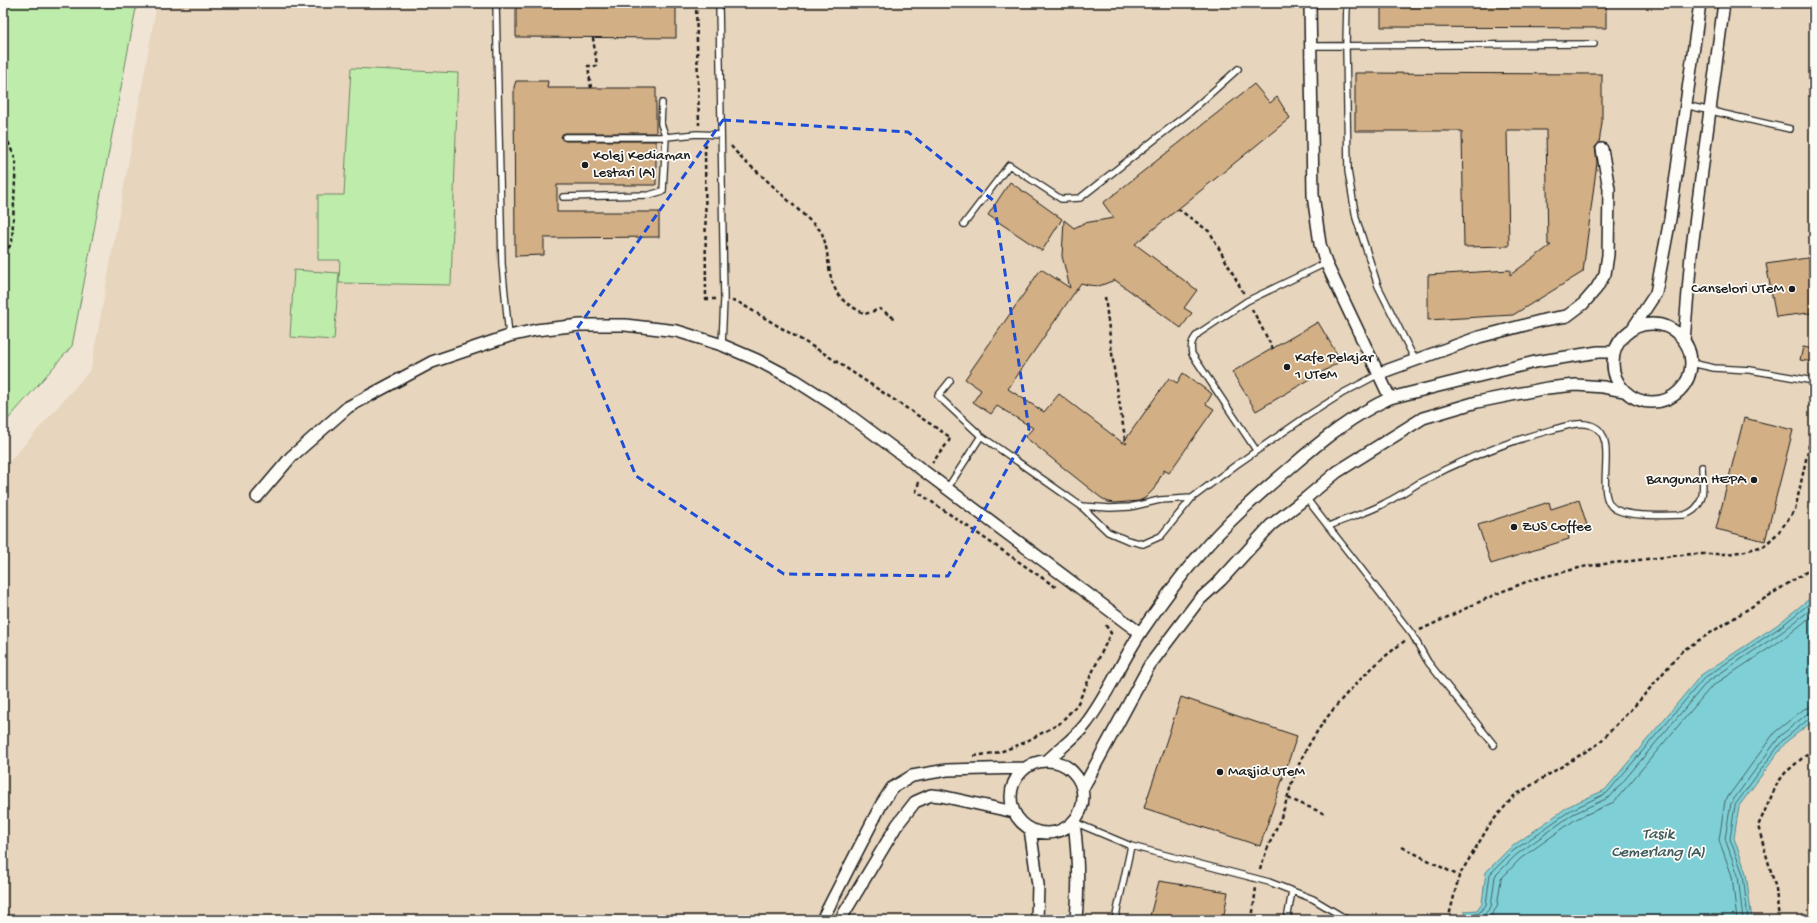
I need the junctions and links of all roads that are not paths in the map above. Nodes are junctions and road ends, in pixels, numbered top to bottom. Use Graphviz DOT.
graph roads {
  1 [pos="496,3"];
  2 [pos="719,3"];
  3 [pos="1310,3"];
  4 [pos="1347,3"];
  5 [pos="1700,3"];
  6 [pos="1724,3"];
  7 [pos="1594,44"];
  8 [pos="1310,46"];
  9 [pos="1346,46"];
  10 [pos="1238,69"];
  11 [pos="662,103"];
  12 [pos="1686,105"];
  13 [pos="1710,110"];
  14 [pos="1790,129"];
  15 [pos="721,135"];
  16 [pos="565,137"];
  17 [pos="666,137"];
  18 [pos="1602,149"];
  19 [pos="563,197"];
  20 [pos="964,224"];
  21 [pos="1326,263"];
  22 [pos="1633,328"];
  23 [pos="509,336"];
  24 [pos="1684,341"];
  25 [pos="722,345"];
  26 [pos="1614,352"];
  27 [pos="1415,360"];
  28 [pos="1691,364"];
  29 [pos="1380,373"];
  30 [pos="950,381"];
  31 [pos="1814,381"];
  32 [pos="1624,391"];
  33 [pos="1390,398"];
  34 [pos="982,436"];
  35 [pos="1256,450"];
  36 [pos="1702,467"];
  37 [pos="947,489"];
  38 [pos="257,497"];
  39 [pos="1192,498"];
  40 [pos="1306,498"];
  41 [pos="1081,506"];
  42 [pos="1329,526"];
  43 [pos="1140,634"];
  44 [pos="1494,745"];
  45 [pos="1047,761"];
  46 [pos="1025,768"];
  47 [pos="1083,788"];
  48 [pos="1014,812"];
  49 [pos="1074,822"];
  50 [pos="1030,829"];
  51 [pos="1131,846"];
  52 [pos="1292,891"];
  53 [pos="822,920"];
  54 [pos="840,920"];
  55 [pos="1037,920"];
  56 [pos="1076,920"];
  57 [pos="1115,920"];
  58 [pos="1287,920"];
  59 [pos="1348,920"];
  1 -- 23 [label="lane"];
  2 -- 15 [label="lane"];
  3 -- 8 [label="street"];
  4 -- 9 [label="lane"];
  5 -- 12 [label="street"];
  6 -- 13 [label="street"];
  7 -- 9 [label="lane"];
  8 -- 9 [label="lane"];
  8 -- 21 [label="street"];
  9 -- 27 [label="lane"];
  10 -- 20 [label="lane"];
  11 -- 17 [label="lane"];
  12 -- 13 [label="lane"];
  12 -- 22 [label="street"];
  13 -- 14 [label="lane"];
  13 -- 24 [label="street"];
  15 -- 17 [label="lane"];
  15 -- 25 [label="lane"];
  16 -- 17 [label="lane"];
  17 -- 19 [label="lane"];
  18 -- 27 [label="street"];
  21 -- 29 [label="street"];
  21 -- 35 [label="lane"];
  22 -- 24 [label="street"];
  22 -- 26 [label="street"];
  23 -- 25 [label="street"];
  23 -- 38 [label="street"];
  24 -- 28 [label="street"];
  25 -- 37 [label="street"];
  26 -- 32 [label="street"];
  26 -- 33 [label="street"];
  27 -- 29 [label="street"];
  28 -- 31 [label="lane"];
  28 -- 32 [label="street"];
  29 -- 33 [label="street"];
  29 -- 35 [label="lane"];
  30 -- 34 [label="lane"];
  32 -- 40 [label="street"];
  33 -- 43 [label="street"];
  34 -- 37 [label="lane"];
  34 -- 41 [label="lane"];
  35 -- 39 [label="lane"];
  36 -- 42 [label="lane"];
  37 -- 43 [label="street"];
  39 -- 41 [label="lane"];
  39 -- 41 [label="lane"];
  40 -- 42 [label="lane"];
  40 -- 47 [label="street"];
  42 -- 44 [label="lane"];
  43 -- 45 [label="street"];
  45 -- 46 [label="street"];
  45 -- 47 [label="street"];
  46 -- 48 [label="street"];
  46 -- 53 [label="street"];
  47 -- 49 [label="street"];
  48 -- 50 [label="street"];
  48 -- 54 [label="street"];
  49 -- 50 [label="street"];
  49 -- 51 [label="lane"];
  49 -- 56 [label="street"];
  50 -- 55 [label="street"];
  51 -- 52 [label="lane"];
  51 -- 57 [label="lane"];
  52 -- 58 [label="lane"];
  52 -- 59 [label="lane"];
}
